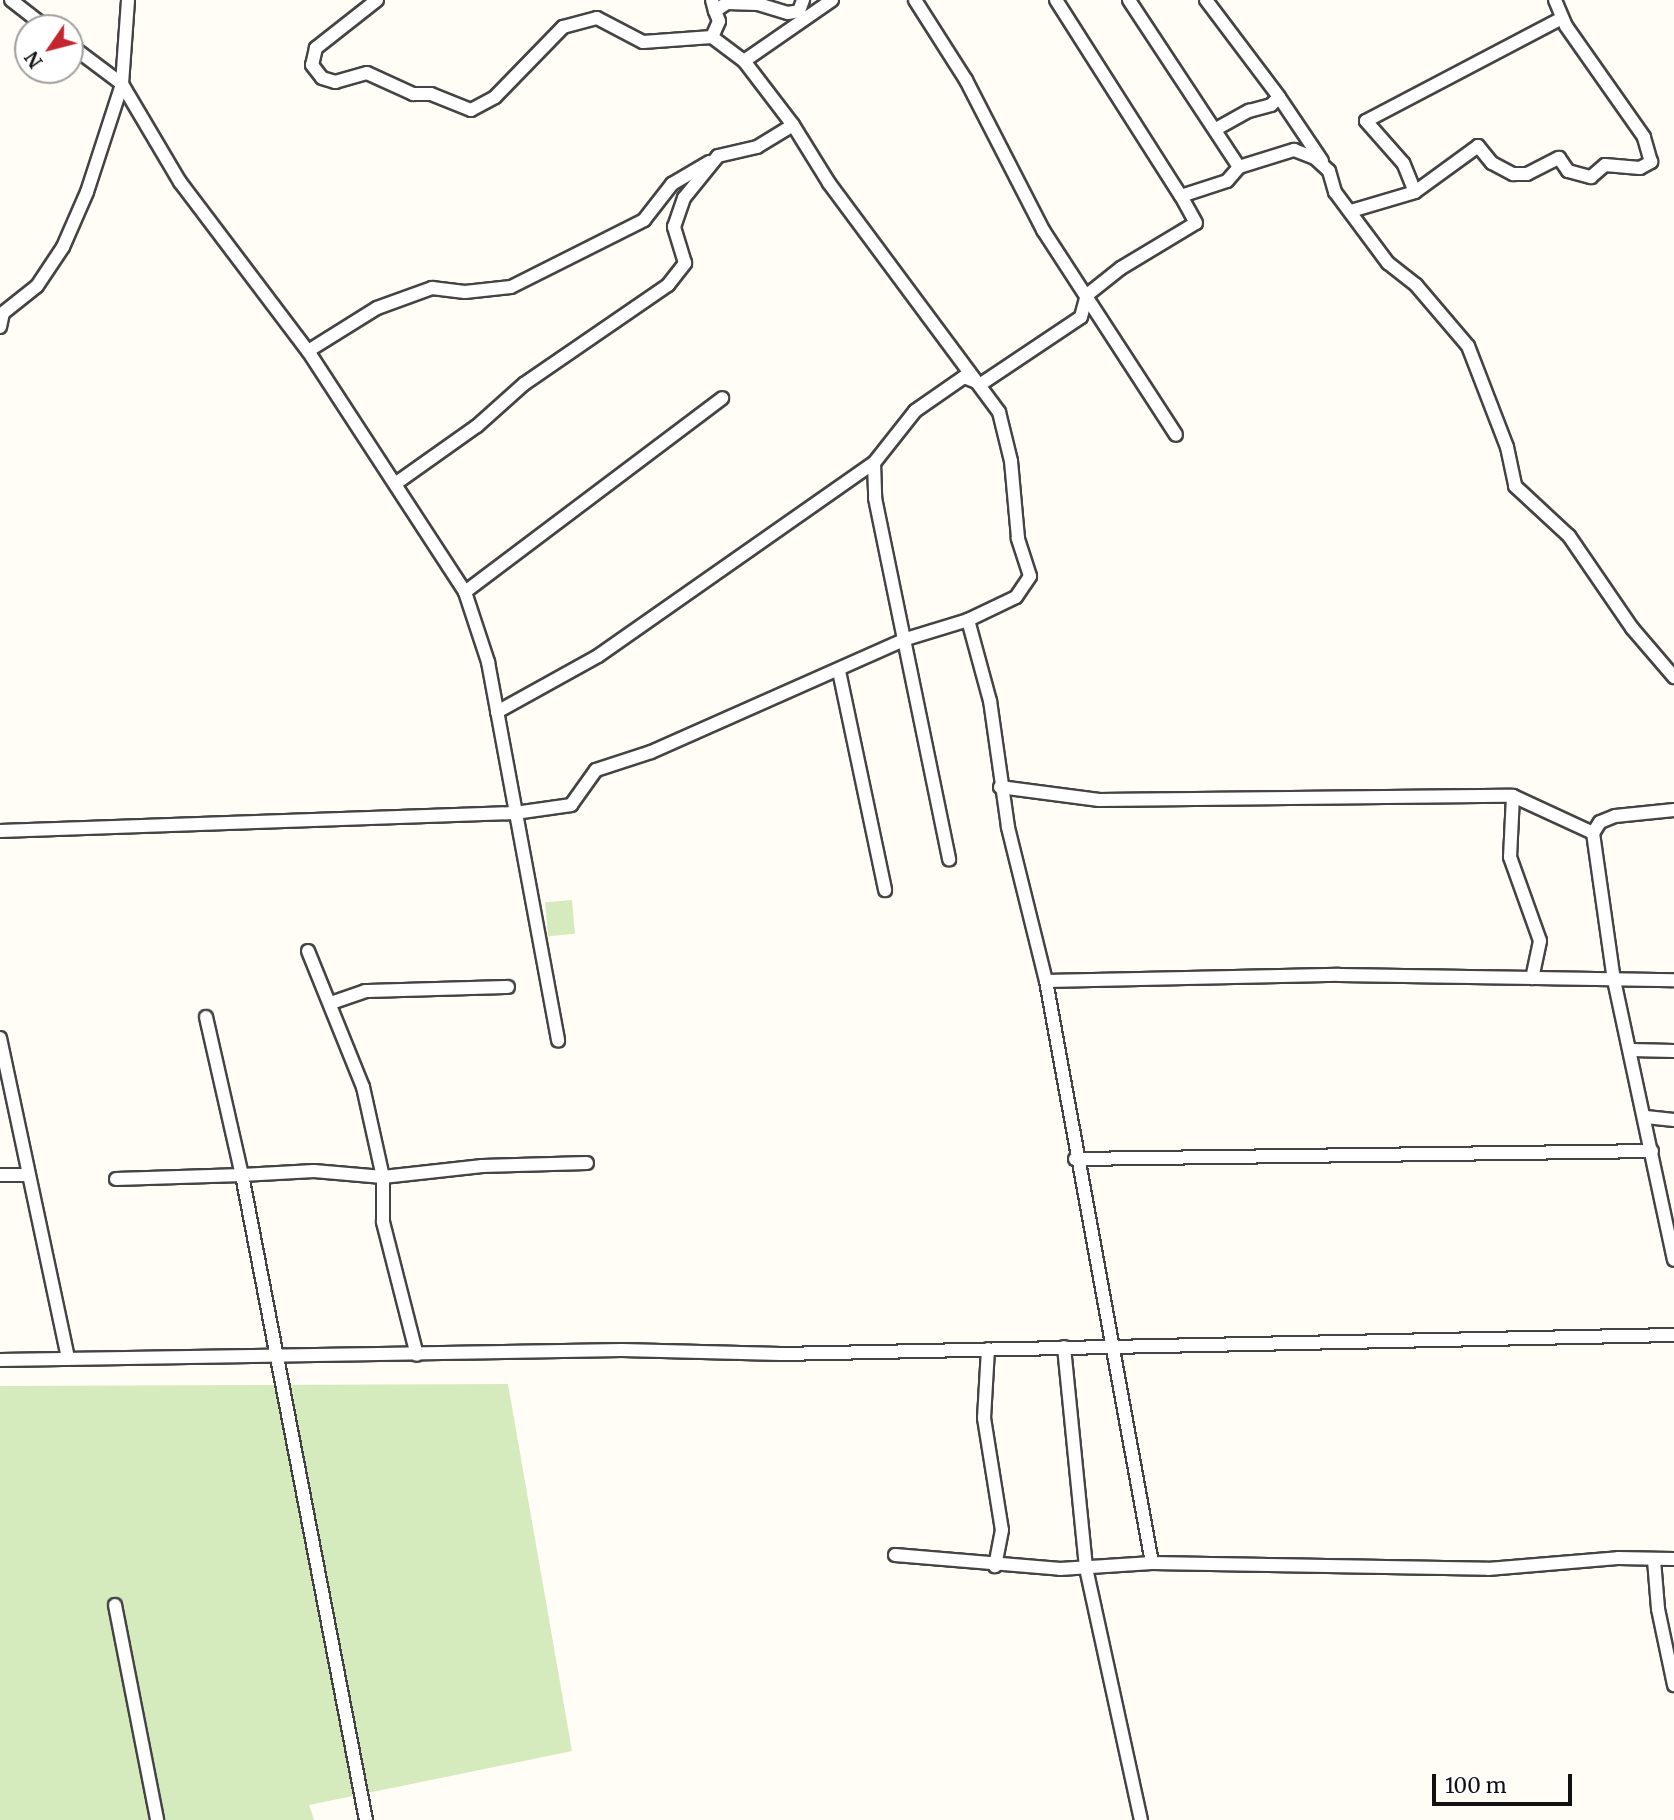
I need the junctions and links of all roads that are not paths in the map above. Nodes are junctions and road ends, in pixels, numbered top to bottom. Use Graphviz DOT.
graph roads {
  1 [pos="11,0"];
  2 [pos="128,0"];
  3 [pos="377,0"];
  4 [pos="832,0"];
  5 [pos="915,0"];
  6 [pos="1056,0"];
  7 [pos="1129,0"];
  8 [pos="1206,0"];
  9 [pos="1555,0"];
  10 [pos="713,6"];
  11 [pos="803,9"];
  12 [pos="29,14"];
  13 [pos="1562,18"];
  14 [pos="712,37"];
  15 [pos="84,56"];
  16 [pos="744,61"];
  17 [pos="122,84"];
  18 [pos="1279,97"];
  19 [pos="793,125"];
  20 [pos="1216,129"];
  21 [pos="718,156"];
  22 [pos="1239,167"];
  23 [pos="1329,171"];
  24 [pos="1415,192"];
  25 [pos="1181,196"];
  26 [pos="1351,211"];
  27 [pos="1087,295"];
  28 [pos="1,312"];
  29 [pos="0,327"];
  30 [pos="308,351"];
  31 [pos="981,384"];
  32 [pos="722,398"];
  33 [pos="1176,435"];
  34 [pos="874,463"];
  35 [pos="395,484"];
  36 [pos="465,592"];
  37 [pos="968,620"];
  38 [pos="906,639"];
  39 [pos="839,671"];
  40 [pos="1674,677"];
  41 [pos="497,712"];
  42 [pos="1000,788"];
  43 [pos="1513,796"];
  44 [pos="1674,810"];
  45 [pos="515,813"];
  46 [pos="0,831"];
  47 [pos="1593,833"];
  48 [pos="949,859"];
  49 [pos="885,890"];
  50 [pos="308,951"];
  51 [pos="1532,978"];
  52 [pos="1614,980"];
  53 [pos="1674,980"];
  54 [pos="1046,981"];
  55 [pos="508,987"];
  56 [pos="331,1003"];
  57 [pos="206,1017"];
  58 [pos="0,1038"];
  59 [pos="558,1041"];
  60 [pos="1631,1050"];
  61 [pos="1674,1051"];
  62 [pos="1646,1117"];
  63 [pos="1674,1120"];
  64 [pos="1651,1151"];
  65 [pos="1075,1159"];
  66 [pos="587,1163"];
  67 [pos="0,1175"];
  68 [pos="26,1175"];
  69 [pos="242,1175"];
  70 [pos="383,1177"];
  71 [pos="116,1179"];
  72 [pos="1668,1188"];
  73 [pos="1674,1260"];
  74 [pos="1674,1335"];
  75 [pos="1115,1346"];
  76 [pos="1065,1347"];
  77 [pos="989,1349"];
  78 [pos="416,1355"];
  79 [pos="280,1357"];
  80 [pos="68,1359"];
  81 [pos="0,1360"];
  82 [pos="895,1555"];
  83 [pos="1674,1559"];
  84 [pos="1654,1560"];
  85 [pos="1152,1563"];
  86 [pos="995,1566"];
  87 [pos="1086,1568"];
  88 [pos="115,1605"];
  89 [pos="1674,1685"];
  90 [pos="157,1820"];
  91 [pos="366,1820"];
  92 [pos="1141,1820"];
  1 -- 12 [label="street"];
  2 -- 17 [label="street"];
  3 -- 14 [label="street"];
  4 -- 11 [label="street"];
  5 -- 27 [label="street"];
  6 -- 25 [label="street"];
  7 -- 20 [label="street"];
  8 -- 18 [label="street"];
  9 -- 13 [label="street"];
  10 -- 11 [label="street"];
  10 -- 14 [label="street"];
  11 -- 16 [label="street"];
  13 -- 24 [label="street"];
  13 -- 24 [label="street"];
  14 -- 16 [label="street"];
  15 -- 17 [label="street"];
  16 -- 19 [label="street"];
  17 -- 28 [label="street"];
  17 -- 30 [label="street"];
  18 -- 20 [label="street"];
  18 -- 23 [label="street"];
  19 -- 21 [label="street"];
  19 -- 31 [label="street"];
  20 -- 22 [label="street"];
  21 -- 30 [label="street"];
  21 -- 35 [label="street"];
  22 -- 23 [label="street"];
  22 -- 25 [label="street"];
  23 -- 26 [label="street"];
  24 -- 26 [label="street"];
  25 -- 27 [label="street"];
  26 -- 40 [label="street"];
  27 -- 31 [label="street"];
  27 -- 33 [label="street"];
  28 -- 29 [label="street"];
  30 -- 35 [label="street"];
  31 -- 34 [label="street"];
  31 -- 37 [label="street"];
  32 -- 36 [label="street"];
  34 -- 38 [label="street"];
  34 -- 41 [label="street"];
  35 -- 36 [label="street"];
  36 -- 41 [label="street"];
  37 -- 38 [label="street"];
  37 -- 42 [label="street"];
  38 -- 39 [label="street"];
  38 -- 48 [label="street"];
  39 -- 45 [label="street"];
  39 -- 49 [label="street"];
  41 -- 45 [label="street"];
  42 -- 43 [label="street"];
  42 -- 54 [label="street"];
  43 -- 47 [label="street"];
  43 -- 51 [label="street"];
  44 -- 47 [label="street"];
  45 -- 46 [label="street"];
  45 -- 59 [label="street"];
  47 -- 52 [label="street"];
  50 -- 56 [label="street"];
  51 -- 52 [label="street"];
  51 -- 54 [label="street"];
  52 -- 53 [label="street"];
  52 -- 60 [label="street"];
  54 -- 65 [label="street"];
  55 -- 56 [label="street"];
  56 -- 70 [label="street"];
  57 -- 69 [label="street"];
  58 -- 68 [label="street"];
  60 -- 61 [label="street"];
  60 -- 62 [label="street"];
  62 -- 63 [label="street"];
  62 -- 64 [label="street"];
  64 -- 65 [label="street"];
  64 -- 72 [label="street"];
  65 -- 75 [label="street"];
  66 -- 70 [label="street"];
  67 -- 68 [label="street"];
  68 -- 80 [label="street"];
  69 -- 70 [label="street"];
  69 -- 71 [label="street"];
  69 -- 79 [label="street"];
  70 -- 78 [label="street"];
  72 -- 73 [label="street"];
  74 -- 75 [label="street"];
  75 -- 76 [label="street"];
  75 -- 85 [label="street"];
  76 -- 77 [label="street"];
  76 -- 87 [label="street"];
  77 -- 78 [label="street"];
  77 -- 86 [label="street"];
  78 -- 79 [label="street"];
  79 -- 80 [label="street"];
  79 -- 91 [label="street"];
  80 -- 81 [label="street"];
  82 -- 86 [label="street"];
  83 -- 84 [label="street"];
  84 -- 85 [label="street"];
  84 -- 89 [label="street"];
  85 -- 87 [label="street"];
  86 -- 87 [label="street"];
  87 -- 92 [label="street"];
  88 -- 90 [label="street"];
}
